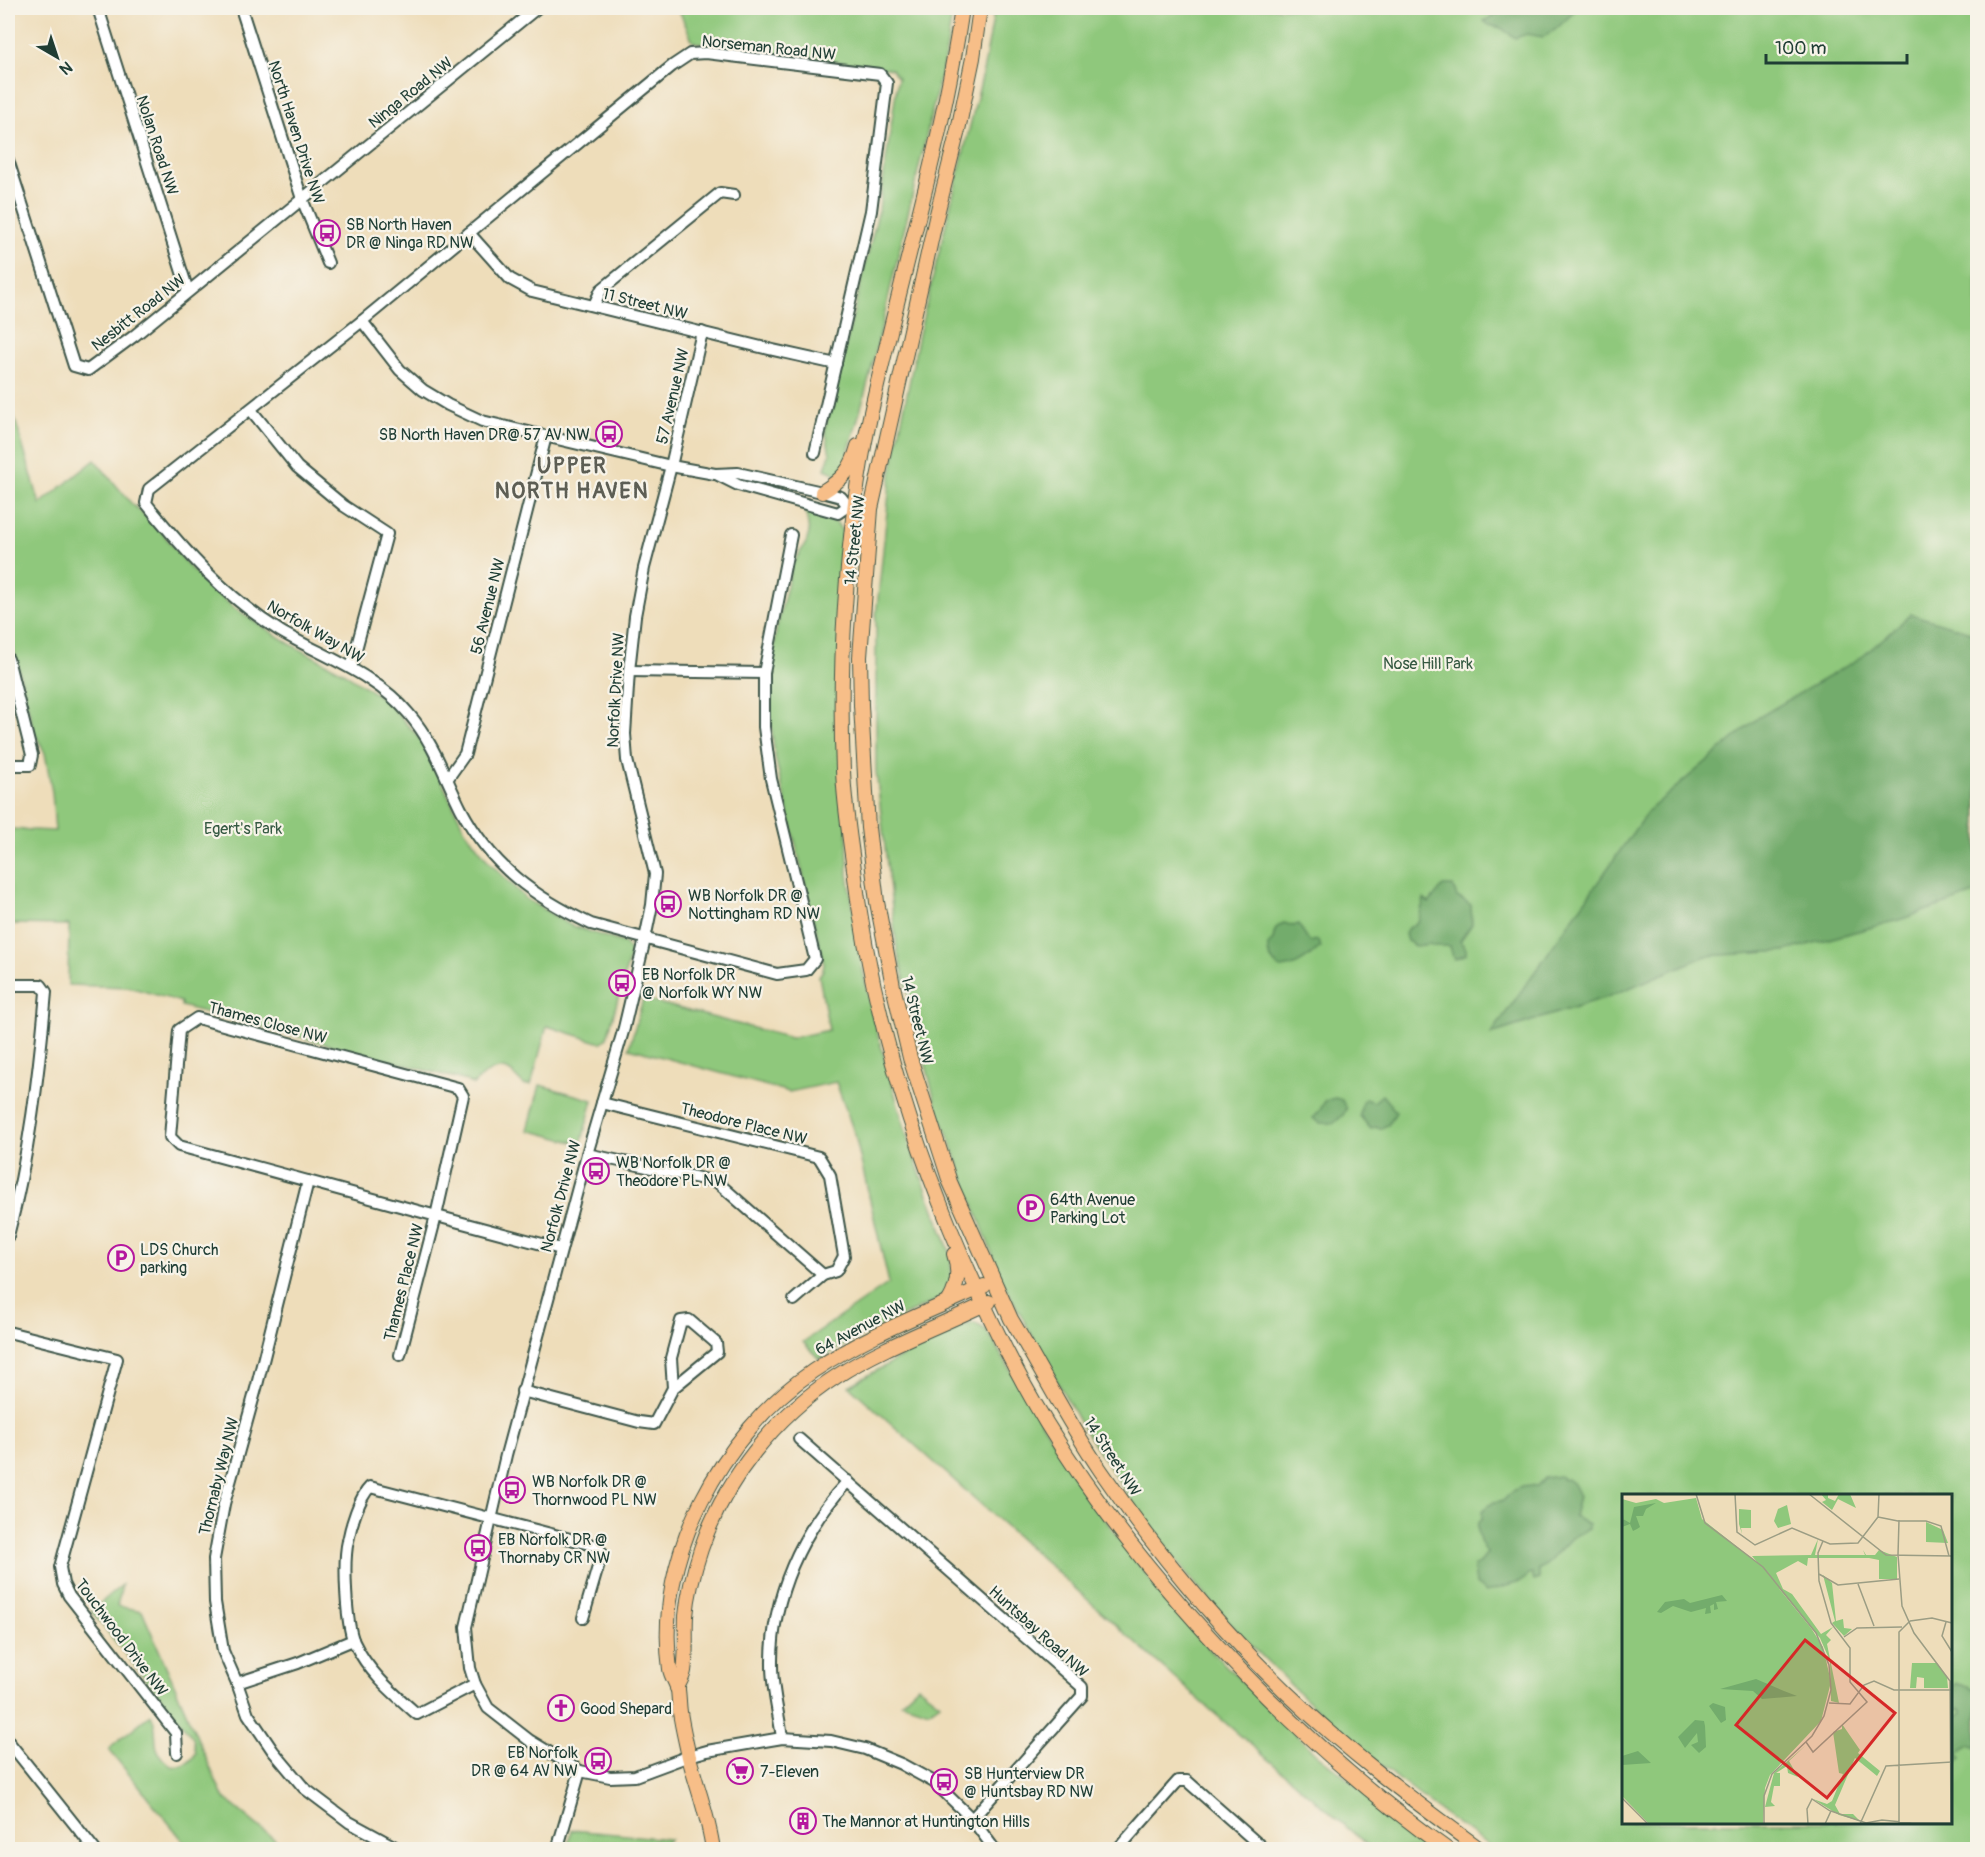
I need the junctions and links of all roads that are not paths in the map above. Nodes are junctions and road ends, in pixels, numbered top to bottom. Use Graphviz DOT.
graph roads {
  1 [pos="98,8"];
  2 [pos="241,8"];
  3 [pos="537,8"];
  4 [pos="962,8"];
  5 [pos="980,8"];
  6 [pos="8,160"];
  7 [pos="734,195"];
  8 [pos="302,199"];
  9 [pos="469,233"];
  10 [pos="328,263"];
  11 [pos="189,291"];
  12 [pos="594,305"];
  13 [pos="362,321"];
  14 [pos="702,332"];
  15 [pos="836,364"];
  16 [pos="873,405"];
  17 [pos="251,410"];
  18 [pos="546,436"];
  19 [pos="815,453"];
  20 [pos="671,466"];
  21 [pos="715,474"];
  22 [pos="822,492"];
  23 [pos="851,507"];
  24 [pos="871,509"];
  25 [pos="791,535"];
  26 [pos="8,659"];
  27 [pos="351,668"];
  28 [pos="629,671"];
  29 [pos="764,673"];
  30 [pos="8,765"];
  31 [pos="448,778"];
  32 [pos="645,939"];
  33 [pos="8,985"];
  34 [pos="602,1103"];
  35 [pos="587,1154"];
  36 [pos="308,1181"];
  37 [pos="940,1203"];
  38 [pos="436,1216"];
  39 [pos="8,1236"];
  40 [pos="561,1249"];
  41 [pos="823,1275"];
  42 [pos="994,1281"];
  43 [pos="976,1290"];
  44 [pos="1001,1297"];
  45 [pos="794,1300"];
  46 [pos="949,1301"];
  47 [pos="983,1305"];
  48 [pos="934,1328"];
  49 [pos="995,1330"];
  50 [pos="8,1332"];
  51 [pos="400,1355"];
  52 [pos="673,1388"];
  53 [pos="522,1391"];
  54 [pos="799,1439"];
  55 [pos="848,1481"];
  56 [pos="492,1519"];
  57 [pos="583,1618"];
  58 [pos="353,1640"];
  59 [pos="237,1683"];
  60 [pos="475,1684"];
  61 [pos="677,1688"];
  62 [pos="782,1738"];
  63 [pos="8,1741"];
  64 [pos="177,1753"];
  65 [pos="689,1756"];
  66 [pos="580,1771"];
  67 [pos="972,1819"];
  68 [pos="95,1850"];
  69 [pos="403,1850"];
  70 [pos="557,1850"];
  71 [pos="713,1850"];
  72 [pos="995,1850"];
  73 [pos="1116,1850"];
  74 [pos="1265,1850"];
  75 [pos="1448,1850"];
  76 [pos="1481,1850"];
  1 -- 11 [label="street, Nolan Road NW"];
  2 -- 8 [label="street, North Haven Drive NW"];
  3 -- 8 [label="street, Ninga Road NW"];
  4 -- 16 [label="main road, 14 Street NW"];
  5 -- 24 [label="main road, 14 Street NW"];
  6 -- 11 [label="street, Nesbitt Road NW"];
  7 -- 12 [label="street"];
  8 -- 10 [label="street, North Haven Drive NW"];
  8 -- 11 [label="street, Nesbitt Road NW"];
  9 -- 12 [label="street, 11 Street NW"];
  9 -- 13 [label="street, Norseman Road NW"];
  9 -- 15 [label="street, Norseman Road NW"];
  12 -- 14 [label="street, 11 Street NW"];
  13 -- 17 [label="street, Norfolk Way NW"];
  13 -- 18 [label="street"];
  14 -- 15 [label="street, 11 Street NW"];
  14 -- 20 [label="street, 57 Avenue NW"];
  15 -- 19 [label="street, Norseman Road NW"];
  16 -- 22 [label="main road"];
  16 -- 23 [label="main road, 14 Street NW"];
  17 -- 27 [label="street"];
  17 -- 27 [label="street, Norfolk Way NW"];
  18 -- 20 [label="street"];
  18 -- 31 [label="street, 56 Avenue NW"];
  20 -- 21 [label="street"];
  20 -- 28 [label="street, Norfolk Drive NW"];
  21 -- 22 [label="street"];
  21 -- 23 [label="street"];
  22 -- 23 [label="street"];
  23 -- 24 [label="street"];
  23 -- 37 [label="main road, 14 Street NW"];
  24 -- 42 [label="main road, 14 Street NW"];
  25 -- 29 [label="street, Norfolk Way NW"];
  26 -- 30 [label="street"];
  27 -- 31 [label="street, Norfolk Way NW"];
  28 -- 29 [label="street"];
  28 -- 32 [label="street, Norfolk Drive NW"];
  29 -- 32 [label="street, Norfolk Way NW"];
  31 -- 32 [label="street, Norfolk Way NW"];
  32 -- 34 [label="street, Norfolk Drive NW"];
  33 -- 39 [label="street"];
  34 -- 35 [label="street, Norfolk Drive NW"];
  34 -- 41 [label="street, Theodore Place NW"];
  35 -- 40 [label="street, Norfolk Drive NW"];
  35 -- 41 [label="street"];
  36 -- 38 [label="street, Thames Close NW"];
  36 -- 38 [label="street, Thames Close NW"];
  36 -- 59 [label="street, Thornaby Way NW"];
  37 -- 43 [label="main road, 14 Street NW"];
  37 -- 46 [label="main road"];
  38 -- 40 [label="street, Thames Close NW"];
  38 -- 51 [label="street, Thames Place NW"];
  40 -- 53 [label="street, Norfolk Drive NW"];
  41 -- 45 [label="street, Theodore Place NW"];
  42 -- 43 [label="main road, 64 Avenue NW"];
  42 -- 44 [label="main road, 14 Street NW"];
  43 -- 46 [label="main road, 64 Avenue NW"];
  43 -- 47 [label="main road, 14 Street NW"];
  44 -- 47 [label="main road, 64 Avenue NW"];
  44 -- 76 [label="main road, 14 Street NW"];
  46 -- 61 [label="main road, 64 Avenue NW"];
  47 -- 48 [label="main road, 64 Avenue NW"];
  47 -- 49 [label="main road, 14 Street NW"];
  48 -- 49 [label="main road"];
  48 -- 61 [label="main road, 64 Avenue NW"];
  49 -- 75 [label="main road, 14 Street NW"];
  50 -- 64 [label="street, Touchwood Drive NW"];
  52 -- 52 [label="street"];
  52 -- 53 [label="street"];
  53 -- 56 [label="street, Norfolk Drive NW"];
  54 -- 55 [label="street, Huntsbay Road NW"];
  55 -- 62 [label="street"];
  55 -- 67 [label="street, Huntsbay Road NW"];
  56 -- 57 [label="street"];
  56 -- 58 [label="street"];
  56 -- 60 [label="street, Norfolk Drive NW"];
  58 -- 59 [label="street"];
  58 -- 60 [label="street"];
  59 -- 69 [label="street, Thornaby Way NW"];
  60 -- 66 [label="street, Norfolk Drive NW"];
  61 -- 65 [label="main road, 64 Avenue NW"];
  62 -- 65 [label="street, Norfolk Drive NW"];
  62 -- 67 [label="street, Norfolk Drive NW"];
  63 -- 68 [label="street"];
  65 -- 66 [label="street, Norfolk Drive NW"];
  65 -- 71 [label="main road, 64 Avenue NW"];
  66 -- 70 [label="street"];
  67 -- 72 [label="street, Norfolk Drive NW"];
  73 -- 74 [label="street"];
}
